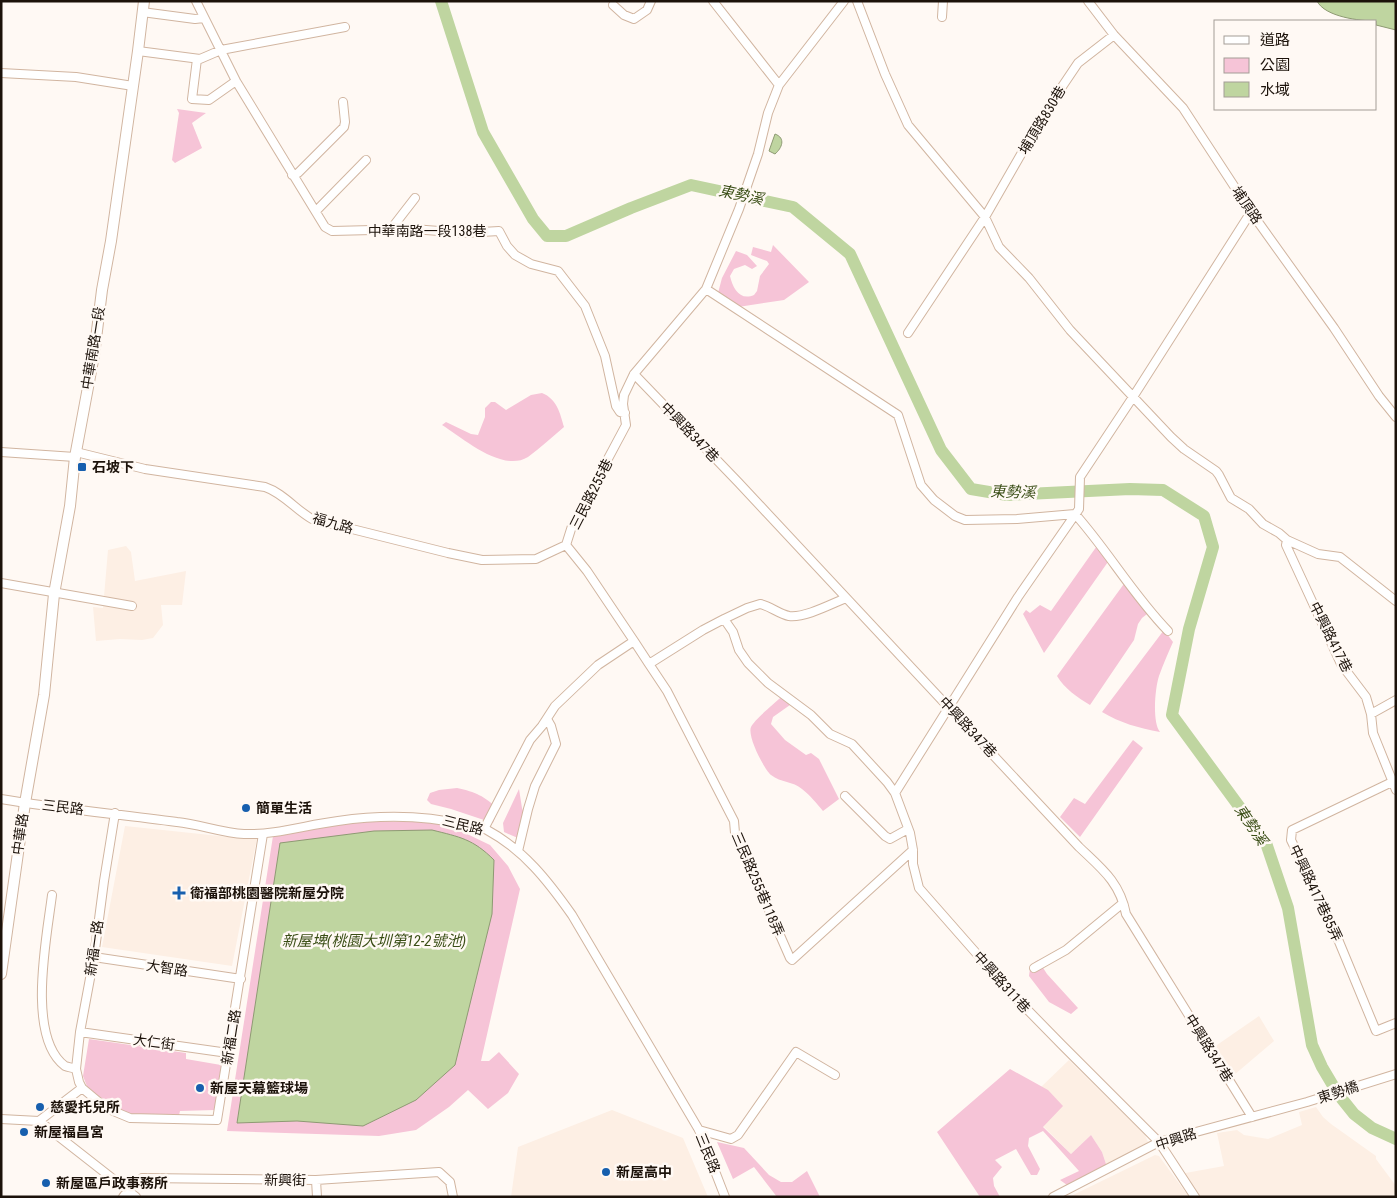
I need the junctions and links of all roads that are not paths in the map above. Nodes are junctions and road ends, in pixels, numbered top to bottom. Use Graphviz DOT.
graph roads {
  1 [pos="196,1"];
  2 [pos="651,1"];
  3 [pos="713,1"];
  4 [pos="844,1"];
  5 [pos="856,1"];
  6 [pos="943,1"];
  7 [pos="1088,1"];
  8 [pos="613,5"];
  9 [pos="143,6"];
  10 [pos="942,17"];
  11 [pos="204,18"];
  12 [pos="345,27"];
  13 [pos="1114,36"];
  14 [pos="220,50"];
  15 [pos="138,51"];
  16 [pos="197,59"];
  17 [pos="1,74"];
  18 [pos="236,81"];
  19 [pos="134,86"];
  20 [pos="779,86"];
  21 [pos="343,102"];
  22 [pos="366,160"];
  23 [pos="292,175"];
  24 [pos="415,198"];
  25 [pos="316,211"];
  26 [pos="1251,212"];
  27 [pos="985,217"];
  28 [pos="391,229"];
  29 [pos="706,289"];
  30 [pos="908,333"];
  31 [pos="634,374"];
  32 [pos="1133,398"];
  33 [pos="625,413"];
  34 [pos="1396,418"];
  35 [pos="1,452"];
  36 [pos="75,454"];
  37 [pos="1077,511"];
  38 [pos="1287,540"];
  39 [pos="566,545"];
  40 [pos="1,583"];
  41 [pos="54,594"];
  42 [pos="846,598"];
  43 [pos="1396,601"];
  44 [pos="132,606"];
  45 [pos="724,620"];
  46 [pos="1168,631"];
  47 [pos="634,641"];
  48 [pos="648,664"];
  49 [pos="44,695"];
  50 [pos="1396,700"];
  51 [pos="948,706"];
  52 [pos="1371,714"];
  53 [pos="547,719"];
  54 [pos="1392,782"];
  55 [pos="1396,790"];
  56 [pos="895,793"];
  57 [pos="845,796"];
  58 [pos="1,799"];
  59 [pos="25,803"];
  60 [pos="115,813"];
  61 [pos="484,829"];
  62 [pos="908,829"];
  63 [pos="263,834"];
  64 [pos="913,850"];
  65 [pos="518,851"];
  66 [pos="52,895"];
  67 [pos="1124,903"];
  68 [pos="4,936"];
  69 [pos="94,957"];
  70 [pos="1034,968"];
  71 [pos="1,974"];
  72 [pos="241,979"];
  73 [pos="1396,1023"];
  74 [pos="80,1032"];
  75 [pos="228,1053"];
  76 [pos="76,1069"];
  77 [pos="1396,1074"];
  78 [pos="835,1075"];
  79 [pos="81,1085"];
  80 [pos="1307,1102"];
  81 [pos="1252,1117"];
  82 [pos="1,1119"];
  83 [pos="38,1121"];
  84 [pos="699,1130"];
  85 [pos="1159,1142"];
  86 [pos="316,1180"];
  87 [pos="125,1193"];
  88 [pos="136,1197"];
  89 [pos="316,1197"];
  90 [pos="453,1197"];
  91 [pos="725,1197"];
  92 [pos="1053,1197"];
  93 [pos="1195,1197"];
  1 -- 11 [label="street, 中華南路一段138巷"];
  2 -- 8 [label="street"];
  3 -- 20 [label="street"];
  4 -- 20 [label="street, 三民路255巷"];
  5 -- 27 [label="street"];
  6 -- 10 [label="street"];
  7 -- 13 [label="street, 埔頂路"];
  9 -- 11 [label="street"];
  9 -- 15 [label="main road, 中華南路一段"];
  11 -- 14 [label="street, 中華南路一段138巷"];
  12 -- 14 [label="street"];
  13 -- 26 [label="street, 埔頂路"];
  13 -- 27 [label="street, 埔頂路830巷"];
  14 -- 16 [label="street"];
  14 -- 18 [label="street, 中華南路一段138巷"];
  15 -- 16 [label="street"];
  15 -- 19 [label="main road, 中華南路一段"];
  16 -- 18 [label="street"];
  17 -- 19 [label="street"];
  18 -- 23 [label="street, 中華南路一段138巷"];
  19 -- 36 [label="main road, 中華南路一段"];
  20 -- 29 [label="street, 三民路255巷"];
  21 -- 23 [label="street"];
  22 -- 25 [label="street"];
  23 -- 25 [label="street, 中華南路一段138巷"];
  24 -- 28 [label="street"];
  25 -- 28 [label="street, 中華南路一段138巷"];
  26 -- 32 [label="street"];
  26 -- 34 [label="street, 埔頂路"];
  27 -- 30 [label="street, 埔頂路830巷"];
  27 -- 32 [label="street"];
  28 -- 33 [label="street, 中華南路一段138巷"];
  29 -- 31 [label="street, 三民路255巷"];
  29 -- 37 [label="street"];
  31 -- 33 [label="street, 三民路255巷"];
  31 -- 42 [label="street, 中興路347巷"];
  32 -- 37 [label="street"];
  32 -- 38 [label="street"];
  33 -- 39 [label="street, 三民路255巷"];
  35 -- 36 [label="street, 福九路"];
  36 -- 39 [label="street, 福九路"];
  36 -- 41 [label="main road, 中華南路一段"];
  37 -- 46 [label="street"];
  37 -- 51 [label="street"];
  38 -- 43 [label="street"];
  38 -- 52 [label="street, 中興路417巷"];
  39 -- 47 [label="street, 三民路255巷"];
  40 -- 41 [label="street"];
  41 -- 44 [label="street"];
  41 -- 49 [label="main road, 中華南路一段"];
  42 -- 45 [label="street"];
  42 -- 51 [label="street, 中興路347巷"];
  45 -- 48 [label="street"];
  45 -- 56 [label="street, 中興路311巷"];
  47 -- 48 [label="street, 三民路255巷"];
  47 -- 53 [label="street"];
  48 -- 64 [label="street, 三民路255巷118弄"];
  49 -- 59 [label="main road, 中華路"];
  50 -- 52 [label="street"];
  51 -- 56 [label="street"];
  51 -- 67 [label="street, 中興路347巷"];
  52 -- 54 [label="street, 中興路417巷"];
  53 -- 61 [label="street"];
  53 -- 65 [label="street"];
  54 -- 55 [label="street, 中興路417巷"];
  54 -- 73 [label="street, 中興路417巷85弄"];
  56 -- 62 [label="street, 中興路311巷"];
  57 -- 62 [label="street"];
  58 -- 59 [label="street, 三民路"];
  59 -- 60 [label="street, 三民路"];
  59 -- 68 [label="main road, 中華路"];
  60 -- 63 [label="street, 三民路"];
  60 -- 69 [label="street, 新福一路"];
  61 -- 63 [label="street, 三民路"];
  61 -- 65 [label="street, 三民路"];
  62 -- 64 [label="street, 中興路311巷"];
  63 -- 72 [label="street, 新福二路"];
  64 -- 85 [label="street, 中興路311巷"];
  65 -- 84 [label="street, 三民路"];
  66 -- 76 [label="street"];
  67 -- 70 [label="street"];
  67 -- 81 [label="street, 中興路347巷"];
  68 -- 71 [label="main road, 中華路"];
  69 -- 72 [label="street, 大智路"];
  69 -- 74 [label="street, 新福一路"];
  72 -- 75 [label="street, 新福二路"];
  74 -- 75 [label="street, 大仁街"];
  74 -- 76 [label="street, 新福一路"];
  75 -- 79 [label="street, 新福二路"];
  76 -- 79 [label="street, 新福一路"];
  77 -- 80 [label="street, 東勢橋"];
  78 -- 84 [label="street"];
  79 -- 83 [label="street"];
  80 -- 81 [label="street, 中興路"];
  81 -- 85 [label="street, 中興路"];
  82 -- 83 [label="street"];
  83 -- 87 [label="street"];
  84 -- 91 [label="street, 三民路"];
  85 -- 92 [label="street, 中興路"];
  85 -- 93 [label="street, 中興路311巷"];
  86 -- 87 [label="street, 新興街"];
  86 -- 89 [label="street"];
  86 -- 90 [label="street, 新興街"];
  87 -- 88 [label="street"];
}
